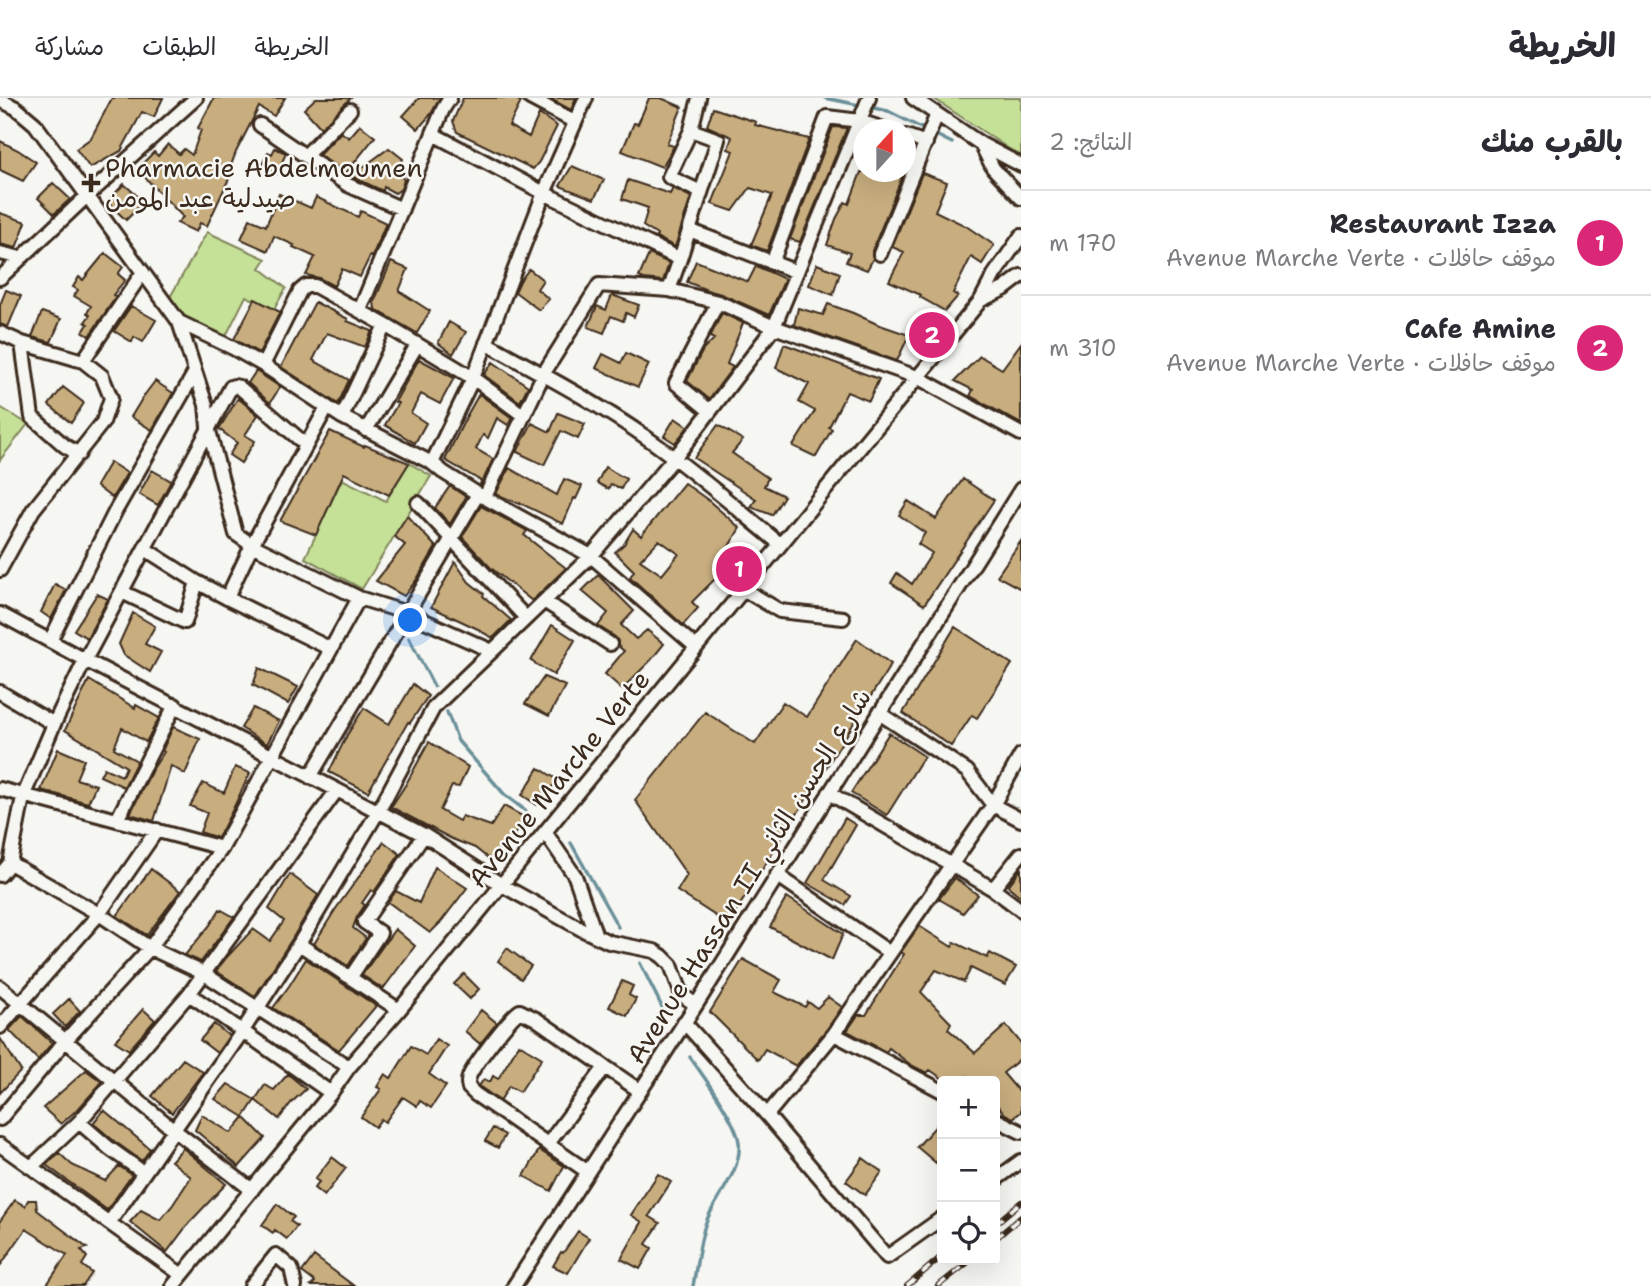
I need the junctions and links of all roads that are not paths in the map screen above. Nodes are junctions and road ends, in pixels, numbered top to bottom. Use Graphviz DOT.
graph roads {
  1 [pos="196,98"];
  2 [pos="450,98"];
  3 [pos="530,98"];
  4 [pos="586,98"];
  5 [pos="699,98"];
  6 [pos="914,98"];
  7 [pos="869,99"];
  8 [pos="0,100"];
  9 [pos="350,110"];
  10 [pos="861,117"];
  11 [pos="865,119"];
  12 [pos="934,119"];
  13 [pos="575,122"];
  14 [pos="260,125"];
  15 [pos="691,130"];
  16 [pos="433,134"];
  17 [pos="916,140"];
  18 [pos="926,143"];
  19 [pos="981,144"];
  20 [pos="305,156"];
  21 [pos="1021,165"];
  22 [pos="701,192"];
  23 [pos="544,193"];
  24 [pos="87,197"];
  25 [pos="1021,198"];
  26 [pos="402,209"];
  27 [pos="689,230"];
  28 [pos="1021,236"];
  29 [pos="0,253"];
  30 [pos="880,254"];
  31 [pos="21,258"];
  32 [pos="680,259"];
  33 [pos="772,263"];
  34 [pos="144,272"];
  35 [pos="797,272"];
  36 [pos="1021,276"];
  37 [pos="0,278"];
  38 [pos="668,290"];
  39 [pos="981,300"];
  40 [pos="718,302"];
  41 [pos="360,310"];
  42 [pos="179,322"];
  43 [pos="385,325"];
  44 [pos="774,327"];
  45 [pos="0,333"];
  46 [pos="22,343"];
  47 [pos="486,343"];
  48 [pos="417,345"];
  49 [pos="83,361"];
  50 [pos="263,365"];
  51 [pos="195,372"];
  52 [pos="543,375"];
  53 [pos="917,377"];
  54 [pos="473,378"];
  55 [pos="327,407"];
  56 [pos="710,411"];
  57 [pos="524,416"];
  58 [pos="342,417"];
  59 [pos="208,427"];
  60 [pos="366,430"];
  61 [pos="1021,434"];
  62 [pos="306,445"];
  63 [pos="79,454"];
  64 [pos="674,458"];
  65 [pos="432,463"];
  66 [pos="1021,489"];
  67 [pos="481,496"];
  68 [pos="418,503"];
  69 [pos="452,538"];
  70 [pos="780,544"];
  71 [pos="252,545"];
  72 [pos="145,549"];
  73 [pos="591,556"];
  74 [pos="0,570"];
  75 [pos="197,582"];
  76 [pos="743,589"];
  77 [pos="122,592"];
  78 [pos="227,598"];
  79 [pos="359,598"];
  80 [pos="544,601"];
  81 [pos="407,613"];
  82 [pos="0,614"];
  83 [pos="526,618"];
  84 [pos="843,618"];
  85 [pos="50,640"];
  86 [pos="610,644"];
  87 [pos="696,647"];
  88 [pos="331,649"];
  89 [pos="492,651"];
  90 [pos="85,660"];
  91 [pos="0,692"];
  92 [pos="175,705"];
  93 [pos="879,713"];
  94 [pos="54,724"];
  95 [pos="1021,755"];
  96 [pos="273,756"];
  97 [pos="310,776"];
  98 [pos="0,789"];
  99 [pos="337,790"];
  100 [pos="829,793"];
  101 [pos="23,797"];
  102 [pos="993,805"];
  103 [pos="379,810"];
  104 [pos="117,820"];
  105 [pos="1021,820"];
  106 [pos="156,830"];
  107 [pos="545,832"];
  108 [pos="424,835"];
  109 [pos="222,848"];
  110 [pos="1021,853"];
  111 [pos="10,863"];
  112 [pos="952,864"];
  113 [pos="0,875"];
  114 [pos="777,875"];
  115 [pos="502,885"];
  116 [pos="993,889"];
  117 [pos="1021,910"];
  118 [pos="99,914"];
  119 [pos="596,936"];
  120 [pos="299,944"];
  121 [pos="150,948"];
  122 [pos="890,953"];
  123 [pos="203,973"];
  124 [pos="351,978"];
  125 [pos="0,987"];
  126 [pos="188,994"];
  127 [pos="20,1003"];
  128 [pos="696,1005"];
  129 [pos="258,1009"];
  130 [pos="399,1010"];
  131 [pos="684,1022"];
  132 [pos="0,1027"];
  133 [pos="242,1032"];
  134 [pos="834,1034"];
  135 [pos="65,1041"];
  136 [pos="349,1067"];
  137 [pos="605,1067"];
  138 [pos="114,1081"];
  139 [pos="937,1088"];
  140 [pos="640,1091"];
  141 [pos="331,1093"];
  142 [pos="767,1115"];
  143 [pos="0,1119"];
  144 [pos="79,1122"];
  145 [pos="1000,1122"];
  146 [pos="174,1130"];
  147 [pos="1021,1132"];
  148 [pos="548,1144"];
  149 [pos="0,1145"];
  150 [pos="1021,1161"];
  151 [pos="31,1167"];
  152 [pos="588,1172"];
  153 [pos="144,1173"];
  154 [pos="1000,1176"];
  155 [pos="251,1190"];
  156 [pos="937,1222"];
  157 [pos="110,1223"];
  158 [pos="182,1275"];
  159 [pos="173,1286"];
  160 [pos="251,1286"];
  161 [pos="295,1286"];
  162 [pos="514,1286"];
  1 -- 24 [label="street"];
  2 -- 16 [label="street"];
  3 -- 13 [label="street"];
  4 -- 13 [label="street"];
  5 -- 15 [label="street"];
  6 -- 12 [label="street"];
  7 -- 10 [label="street"];
  8 -- 24 [label="street"];
  9 -- 20 [label="street"];
  10 -- 11 [label="street"];
  10 -- 33 [label="street"];
  10 -- 35 [label="street"];
  12 -- 18 [label="street"];
  12 -- 19 [label="street"];
  13 -- 23 [label="street"];
  14 -- 20 [label="street"];
  15 -- 22 [label="street"];
  15 -- 22 [label="street"];
  16 -- 23 [label="street"];
  16 -- 26 [label="street"];
  17 -- 18 [label="street"];
  18 -- 30 [label="street"];
  19 -- 21 [label="street"];
  19 -- 25 [label="street"];
  20 -- 26 [label="street"];
  22 -- 27 [label="street"];
  23 -- 32 [label="street"];
  23 -- 47 [label="street"];
  24 -- 31 [label="street"];
  24 -- 34 [label="street"];
  26 -- 41 [label="street"];
  27 -- 32 [label="street"];
  27 -- 33 [label="street"];
  28 -- 39 [label="street, Avenue Marche Verte"];
  29 -- 31 [label="street"];
  31 -- 37 [label="street"];
  32 -- 38 [label="street"];
  33 -- 35 [label="street"];
  34 -- 42 [label="street"];
  34 -- 49 [label="street"];
  35 -- 44 [label="street"];
  36 -- 39 [label="street, Avenue Marche Verte"];
  38 -- 40 [label="street"];
  38 -- 52 [label="street"];
  39 -- 53 [label="street, Avenue Marche Verte"];
  40 -- 44 [label="street"];
  40 -- 56 [label="street"];
  41 -- 43 [label="street"];
  41 -- 50 [label="street"];
  42 -- 50 [label="street"];
  42 -- 51 [label="street"];
  43 -- 48 [label="street"];
  43 -- 58 [label="street"];
  44 -- 53 [label="street"];
  44 -- 56 [label="street"];
  45 -- 46 [label="street"];
  46 -- 49 [label="street"];
  46 -- 63 [label="street"];
  47 -- 52 [label="street"];
  47 -- 54 [label="street"];
  48 -- 54 [label="street"];
  48 -- 60 [label="street"];
  49 -- 63 [label="street"];
  50 -- 55 [label="street"];
  51 -- 59 [label="street"];
  51 -- 85 [label="street"];
  52 -- 57 [label="street"];
  52 -- 64 [label="street"];
  53 -- 61 [label="street"];
  53 -- 70 [label="street, Avenue Marche Verte"];
  54 -- 57 [label="street"];
  54 -- 65 [label="street"];
  55 -- 58 [label="street"];
  55 -- 62 [label="street"];
  56 -- 64 [label="street"];
  57 -- 67 [label="street"];
  58 -- 60 [label="street"];
  59 -- 62 [label="street"];
  59 -- 71 [label="street"];
  59 -- 72 [label="street"];
  60 -- 65 [label="street"];
  62 -- 71 [label="street"];
  63 -- 74 [label="street"];
  64 -- 70 [label="street"];
  64 -- 73 [label="street"];
  65 -- 67 [label="street"];
  66 -- 93 [label="street, Avenue Hassan II شارع الحسن الثاني"];
  67 -- 69 [label="street"];
  67 -- 73 [label="street"];
  68 -- 69 [label="street"];
  69 -- 81 [label="street"];
  69 -- 83 [label="street"];
  70 -- 76 [label="street, Avenue Marche Verte"];
  71 -- 78 [label="street"];
  71 -- 79 [label="street"];
  72 -- 75 [label="street"];
  72 -- 77 [label="street"];
  73 -- 80 [label="street"];
  73 -- 87 [label="street"];
  75 -- 77 [label="street"];
  75 -- 78 [label="street"];
  76 -- 84 [label="street"];
  76 -- 87 [label="street, Avenue Marche Verte"];
  77 -- 90 [label="street"];
  78 -- 88 [label="street"];
  79 -- 81 [label="street"];
  79 -- 88 [label="street"];
  80 -- 83 [label="street"];
  80 -- 86 [label="street"];
  81 -- 89 [label="street"];
  81 -- 97 [label="street"];
  82 -- 85 [label="street"];
  83 -- 89 [label="street"];
  85 -- 90 [label="street"];
  87 -- 107 [label="street, Avenue Marche Verte"];
  88 -- 96 [label="street"];
  89 -- 103 [label="street"];
  90 -- 92 [label="street"];
  90 -- 94 [label="street"];
  91 -- 94 [label="street"];
  92 -- 96 [label="street"];
  92 -- 104 [label="street"];
  93 -- 100 [label="street, Avenue Hassan II شارع الحسن الثاني"];
  93 -- 102 [label="street"];
  94 -- 101 [label="street"];
  95 -- 102 [label="street"];
  96 -- 97 [label="street"];
  96 -- 109 [label="street"];
  97 -- 99 [label="street"];
  98 -- 101 [label="street"];
  99 -- 103 [label="street"];
  99 -- 123 [label="street"];
  100 -- 112 [label="street"];
  100 -- 114 [label="street, Avenue Hassan II شارع الحسن الثاني"];
  101 -- 104 [label="street"];
  101 -- 111 [label="street"];
  102 -- 105 [label="street"];
  102 -- 112 [label="street"];
  103 -- 108 [label="street"];
  103 -- 120 [label="street"];
  104 -- 106 [label="street"];
  106 -- 109 [label="street"];
  106 -- 118 [label="street"];
  107 -- 115 [label="street, Avenue Marche Verte"];
  107 -- 119 [label="street"];
  108 -- 115 [label="street"];
  108 -- 124 [label="street"];
  109 -- 121 [label="street"];
  110 -- 116 [label="street"];
  111 -- 113 [label="street"];
  111 -- 118 [label="street"];
  112 -- 116 [label="street"];
  112 -- 122 [label="street"];
  114 -- 122 [label="street"];
  114 -- 128 [label="street, Avenue Hassan II شارع الحسن الثاني"];
  115 -- 119 [label="street"];
  115 -- 130 [label="street, Avenue Marche Verte"];
  116 -- 117 [label="street"];
  118 -- 121 [label="street"];
  118 -- 127 [label="street"];
  119 -- 128 [label="street"];
  120 -- 124 [label="street"];
  120 -- 129 [label="street"];
  121 -- 123 [label="street"];
  121 -- 135 [label="street"];
  122 -- 134 [label="street"];
  123 -- 126 [label="street"];
  123 -- 129 [label="street"];
  124 -- 130 [label="street"];
  125 -- 127 [label="street"];
  126 -- 133 [label="street"];
  126 -- 138 [label="street"];
  127 -- 132 [label="street"];
  127 -- 135 [label="street"];
  128 -- 131 [label="street, Avenue Hassan II شارع الحسن الثاني"];
  129 -- 133 [label="street"];
  129 -- 136 [label="street"];
  130 -- 136 [label="street, Avenue Marche Verte"];
  131 -- 140 [label="street, Avenue Hassan II شارع الحسن الثاني"];
  131 -- 142 [label="street"];
  133 -- 141 [label="street"];
  133 -- 146 [label="street"];
  134 -- 139 [label="street"];
  134 -- 142 [label="street"];
  135 -- 138 [label="street"];
  135 -- 143 [label="street"];
  136 -- 141 [label="street, Avenue Marche Verte"];
  137 -- 140 [label="street"];
  137 -- 148 [label="street"];
  137 -- 148 [label="street"];
  138 -- 144 [label="street"];
  138 -- 146 [label="street"];
  140 -- 152 [label="street, Avenue Hassan II شارع الحسن الثاني"];
  141 -- 155 [label="street, Avenue Marche Verte"];
  142 -- 156 [label="street"];
  144 -- 151 [label="street"];
  144 -- 153 [label="street"];
  145 -- 147 [label="street"];
  146 -- 153 [label="street"];
  146 -- 155 [label="street"];
  148 -- 152 [label="street"];
  149 -- 151 [label="street"];
  150 -- 154 [label="street"];
  151 -- 157 [label="street"];
  152 -- 162 [label="street, Avenue Hassan II شارع الحسن الثاني"];
  153 -- 157 [label="street"];
  155 -- 158 [label="street, Avenue Marche Verte"];
  157 -- 158 [label="street"];
  158 -- 159 [label="street, Avenue Marche Verte"];
  160 -- 161 [label="street"];
}
